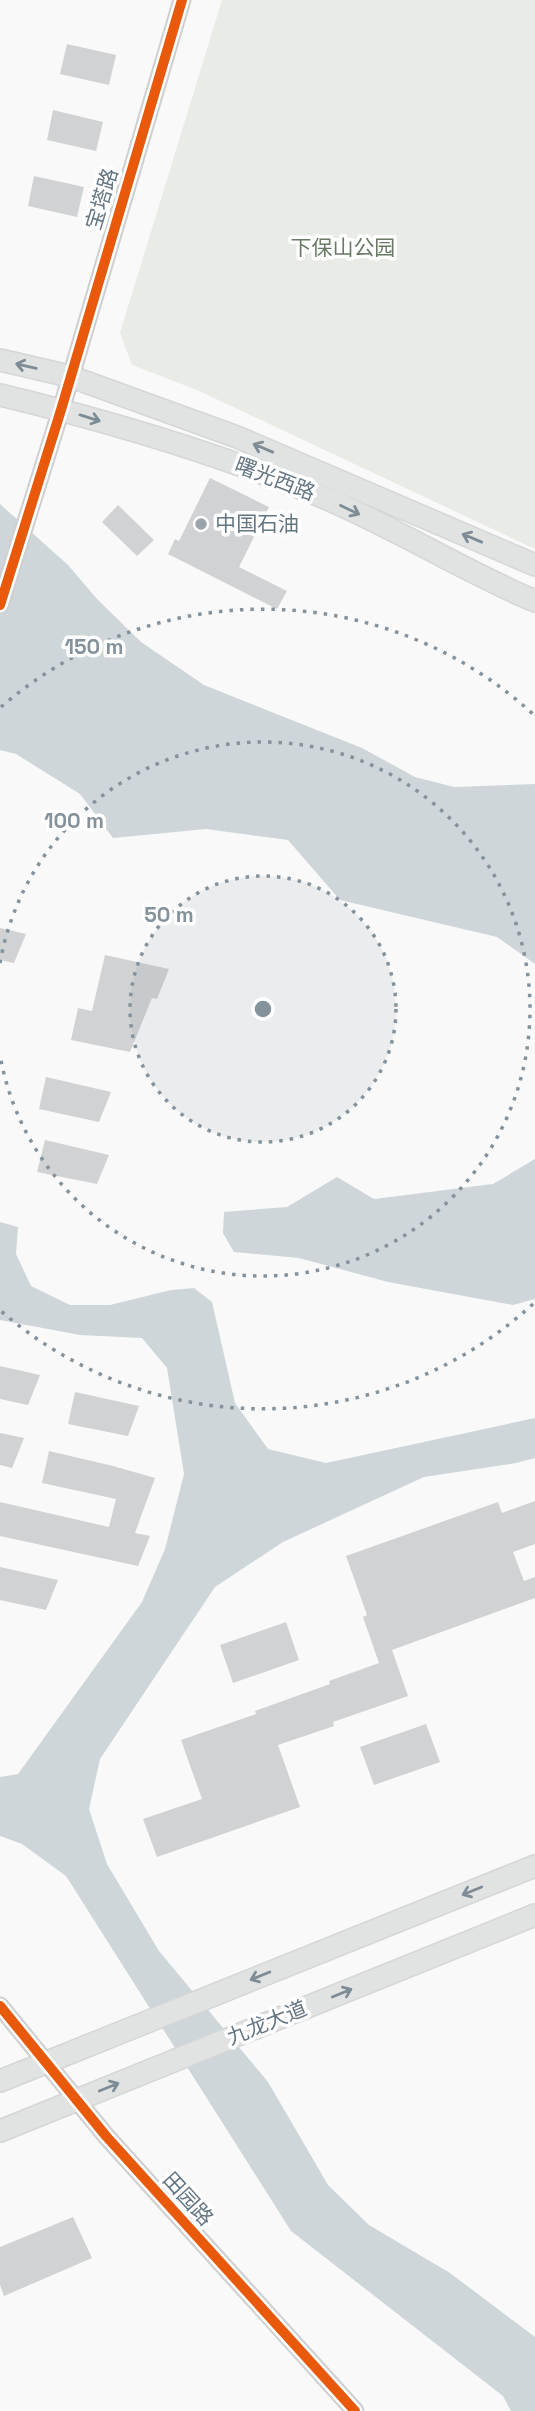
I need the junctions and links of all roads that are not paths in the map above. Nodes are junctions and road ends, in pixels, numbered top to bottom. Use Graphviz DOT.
graph roads {
  1 [pos="182,0"];
  2 [pos="0,360"];
  3 [pos="69,376"];
  4 [pos="0,395"];
  5 [pos="61,410"];
  6 [pos="535,565"];
  7 [pos="535,601"];
  8 [pos="0,605"];
  9 [pos="535,1866"];
  10 [pos="535,1915"];
  11 [pos="0,2007"];
  12 [pos="45,2062"];
  13 [pos="0,2081"];
  14 [pos="76,2100"];
  15 [pos="0,2131"];
  16 [pos="355,2411"];
  1 -- 3 [label="street, 宝塔路"];
  3 -- 2 [label="main road, 曙光西路, one-way"];
  3 -- 5 [label="street, 宝塔路"];
  6 -- 3 [label="main road, 曙光西路, one-way"];
  4 -- 5 [label="main road, 曙光西路"];
  5 -- 7 [label="main road, 曙光西路, one-way"];
  5 -- 8 [label="street"];
  9 -- 12 [label="main road, one-way"];
  14 -- 10 [label="main road, 九龙大道, one-way"];
  11 -- 12 [label="street, 田园路"];
  12 -- 13 [label="main road"];
  12 -- 14 [label="street, 田园路"];
  14 -- 15 [label="main road, 九龙大道"];
  14 -- 16 [label="street, 田园路"];
}
